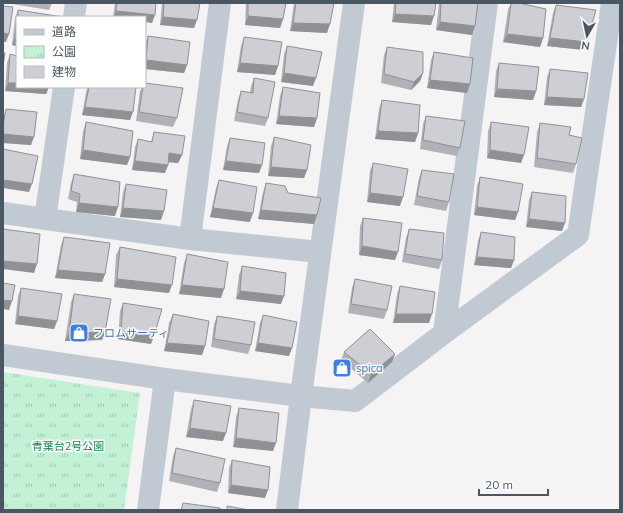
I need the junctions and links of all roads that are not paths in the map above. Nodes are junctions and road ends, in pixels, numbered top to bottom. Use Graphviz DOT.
graph roads {
  1 [pos="76,3"];
  2 [pos="220,3"];
  3 [pos="354,3"];
  4 [pos="487,3"];
  5 [pos="612,3"];
  6 [pos="74,16"];
  7 [pos="64,88"];
  8 [pos="3,213"];
  9 [pos="45,219"];
  10 [pos="190,239"];
  11 [pos="320,252"];
  12 [pos="444,333"];
  13 [pos="3,355"];
  14 [pos="165,379"];
  15 [pos="300,396"];
  16 [pos="148,510"];
  17 [pos="287,510"];
  1 -- 6 [label="street"];
  2 -- 10 [label="street"];
  3 -- 11 [label="street"];
  4 -- 12 [label="street"];
  5 -- 12 [label="street"];
  7 -- 9 [label="street"];
  8 -- 9 [label="street"];
  9 -- 10 [label="street"];
  10 -- 11 [label="street"];
  11 -- 15 [label="street"];
  12 -- 15 [label="street"];
  13 -- 14 [label="street"];
  14 -- 15 [label="street"];
  14 -- 16 [label="street"];
  15 -- 17 [label="street"];
}
